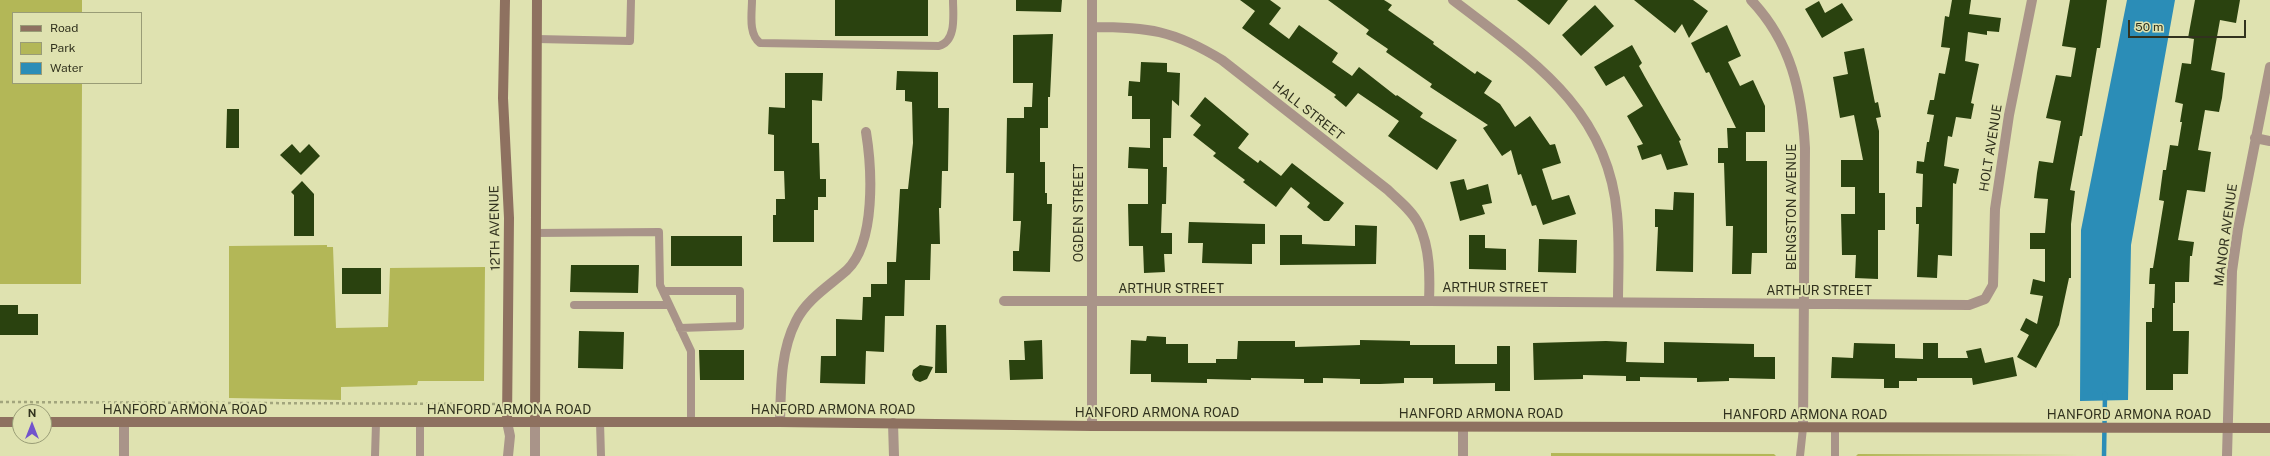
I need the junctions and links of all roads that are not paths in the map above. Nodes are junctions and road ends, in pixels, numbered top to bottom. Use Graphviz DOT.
graph roads {
  1 [pos="505,0"];
  2 [pos="537,0"];
  3 [pos="632,0"];
  4 [pos="752,0"];
  5 [pos="953,0"];
  6 [pos="1092,0"];
  7 [pos="1454,0"];
  8 [pos="1751,0"];
  9 [pos="2032,0"];
  10 [pos="1092,27"];
  11 [pos="537,39"];
  12 [pos="2270,68"];
  13 [pos="866,132"];
  14 [pos="2255,138"];
  15 [pos="2270,141"];
  16 [pos="536,233"];
  17 [pos="663,291"];
  18 [pos="1985,299"];
  19 [pos="1004,301"];
  20 [pos="1429,301"];
  21 [pos="1092,302"];
  22 [pos="1618,302"];
  23 [pos="1804,304"];
  24 [pos="574,305"];
  25 [pos="670,305"];
  26 [pos="680,328"];
  27 [pos="0,422"];
  28 [pos="12,422"];
  29 [pos="52,422"];
  30 [pos="507,422"];
  31 [pos="535,422"];
  32 [pos="600,422"];
  33 [pos="780,422"];
  34 [pos="124,423"];
  35 [pos="376,423"];
  36 [pos="420,423"];
  37 [pos="691,423"];
  38 [pos="893,423"];
  39 [pos="1092,426"];
  40 [pos="1463,428"];
  41 [pos="1803,428"];
  42 [pos="1835,428"];
  43 [pos="2228,428"];
  44 [pos="2270,428"];
  45 [pos="124,456"];
  46 [pos="375,456"];
  47 [pos="420,456"];
  48 [pos="508,456"];
  49 [pos="535,456"];
  50 [pos="600,456"];
  51 [pos="894,456"];
  52 [pos="1462,456"];
  53 [pos="1800,456"];
  54 [pos="1835,456"];
  55 [pos="2227,456"];
  1 -- 30 [label="main road, 12TH AVENUE"];
  2 -- 11 [label="main road"];
  3 -- 11 [label="lane"];
  4 -- 5 [label="lane"];
  6 -- 10 [label="street, OGDEN STREET"];
  7 -- 22 [label="street"];
  8 -- 23 [label="street, BENGSTON AVENUE"];
  9 -- 18 [label="street, HOLT AVENUE"];
  10 -- 20 [label="street, HALL STREET"];
  10 -- 21 [label="street, OGDEN STREET"];
  11 -- 16 [label="main road"];
  12 -- 14 [label="street, MANOR AVENUE"];
  13 -- 33 [label="street"];
  14 -- 15 [label="street"];
  14 -- 43 [label="street, MANOR AVENUE"];
  16 -- 17 [label="lane"];
  16 -- 31 [label="main road"];
  17 -- 25 [label="lane"];
  17 -- 26 [label="lane"];
  18 -- 23 [label="street, ARTHUR STREET"];
  19 -- 21 [label="street, ARTHUR STREET"];
  20 -- 21 [label="street, ARTHUR STREET"];
  20 -- 22 [label="street, ARTHUR STREET"];
  21 -- 39 [label="street, OGDEN STREET"];
  22 -- 23 [label="street, ARTHUR STREET"];
  23 -- 41 [label="street, BENGSTON AVENUE"];
  24 -- 25 [label="lane"];
  25 -- 26 [label="lane"];
  26 -- 37 [label="lane"];
  27 -- 28 [label="main road"];
  29 -- 34 [label="main road, HANFORD ARMONA ROAD"];
  30 -- 31 [label="main road, HANFORD ARMONA ROAD"];
  30 -- 36 [label="main road, HANFORD ARMONA ROAD"];
  30 -- 48 [label="street, 12TH AVENUE"];
  31 -- 32 [label="main road, HANFORD ARMONA ROAD"];
  31 -- 49 [label="street"];
  32 -- 37 [label="main road, HANFORD ARMONA ROAD"];
  32 -- 50 [label="lane"];
  33 -- 37 [label="main road, HANFORD ARMONA ROAD"];
  33 -- 38 [label="main road, HANFORD ARMONA ROAD"];
  34 -- 35 [label="main road, HANFORD ARMONA ROAD"];
  34 -- 45 [label="street"];
  35 -- 36 [label="main road, HANFORD ARMONA ROAD"];
  35 -- 46 [label="lane"];
  36 -- 47 [label="lane"];
  38 -- 39 [label="main road, HANFORD ARMONA ROAD"];
  38 -- 51 [label="street"];
  39 -- 40 [label="main road, HANFORD ARMONA ROAD"];
  40 -- 41 [label="main road, HANFORD ARMONA ROAD"];
  40 -- 52 [label="street"];
  41 -- 42 [label="main road, HANFORD ARMONA ROAD"];
  41 -- 53 [label="lane"];
  42 -- 43 [label="main road, HANFORD ARMONA ROAD"];
  42 -- 54 [label="lane"];
  43 -- 44 [label="main road, HANFORD ARMONA ROAD"];
  43 -- 55 [label="street, MANOR AVENUE"];
}
